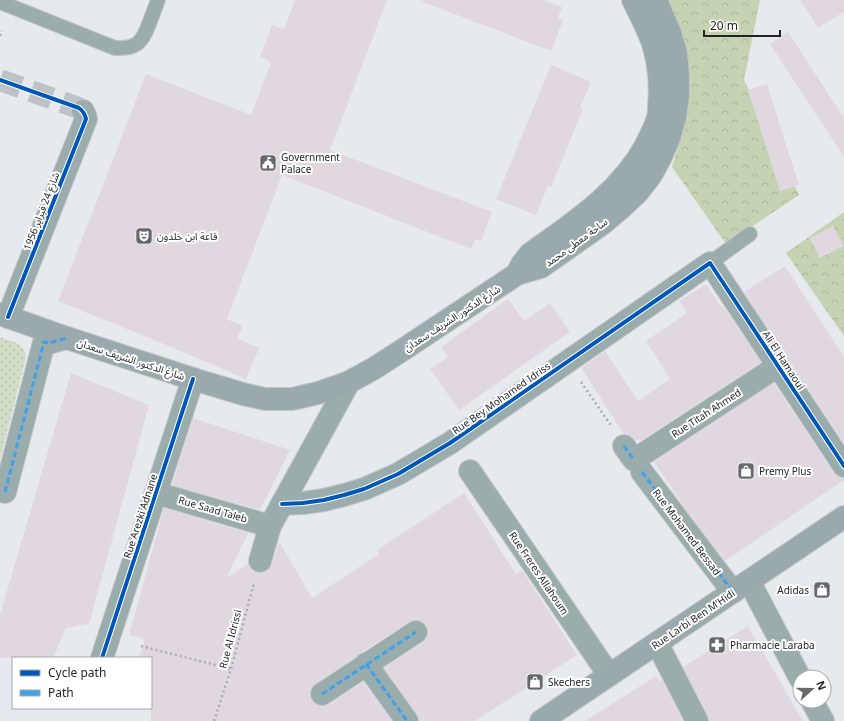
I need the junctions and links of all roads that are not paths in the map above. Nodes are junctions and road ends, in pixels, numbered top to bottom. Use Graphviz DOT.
graph roads {
  1 [pos="158,0"];
  2 [pos="633,0"];
  3 [pos="656,0"];
  4 [pos="0,2"];
  5 [pos="83,111"];
  6 [pos="750,234"];
  7 [pos="710,262"];
  8 [pos="518,274"];
  9 [pos="4,316"];
  10 [pos="67,338"];
  11 [pos="778,366"];
  12 [pos="193,379"];
  13 [pos="349,382"];
  14 [pos="633,459"];
  15 [pos="844,466"];
  16 [pos="470,471"];
  17 [pos="5,492"];
  18 [pos="156,493"];
  19 [pos="282,504"];
  20 [pos="844,517"];
  21 [pos="270,526"];
  22 [pos="260,562"];
  23 [pos="741,587"];
  24 [pos="416,632"];
  25 [pos="658,643"];
  26 [pos="102,657"];
  27 [pos="366,664"];
  28 [pos="794,669"];
  29 [pos="609,675"];
  30 [pos="322,694"];
  31 [pos="816,709"];
  32 [pos="407,721"];
  33 [pos="541,721"];
  34 [pos="697,721"];
  35 [pos="823,721"];
  1 -- 4 [label="lane"];
  2 -- 8 [label="main road, ساحة معطى محمد"];
  3 -- 8 [label="main road, ساحة معطى محمد"];
  5 -- 9 [label="street, شارع 24 فبراير 1956"];
  6 -- 7 [label="lane"];
  7 -- 11 [label="street, Ali El Hamaoui"];
  7 -- 19 [label="street, Rue Bey Mohamed Idriss"];
  8 -- 13 [label="main road, شارغ الدكتور الشريف سعدان"];
  9 -- 10 [label="main road, شارغ الدكتور الشريف سعدان"];
  10 -- 12 [label="main road, شارغ الدكتور الشريف سعدان"];
  10 -- 17 [label="street"];
  11 -- 14 [label="street, Rue Titah Ahmed"];
  11 -- 15 [label="street, Ali El Hamaoui"];
  12 -- 13 [label="main road, شارغ الدكتور الشريف سعدان"];
  12 -- 18 [label="street, Rue Arezki Adnane"];
  13 -- 19 [label="street"];
  14 -- 23 [label="street, Rue Mohamed Bessad"];
  16 -- 29 [label="street, Rue Freres Allahoum"];
  18 -- 21 [label="street, Rue Saad Taleb"];
  18 -- 26 [label="street, Rue Arezki Adnane"];
  19 -- 21 [label="street"];
  20 -- 23 [label="main road, Rue Larbi Ben M'Hidi"];
  21 -- 22 [label="street"];
  23 -- 25 [label="main road, Rue Larbi Ben M'Hidi"];
  23 -- 28 [label="street, Rue Mohamed Bessad"];
  24 -- 27 [label="street"];
  25 -- 29 [label="main road, Rue Larbi Ben M'Hidi"];
  25 -- 34 [label="street"];
  27 -- 30 [label="street"];
  27 -- 32 [label="street"];
  29 -- 33 [label="main road, Rue Larbi Ben M'Hidi"];
  31 -- 35 [label="street"];
}
